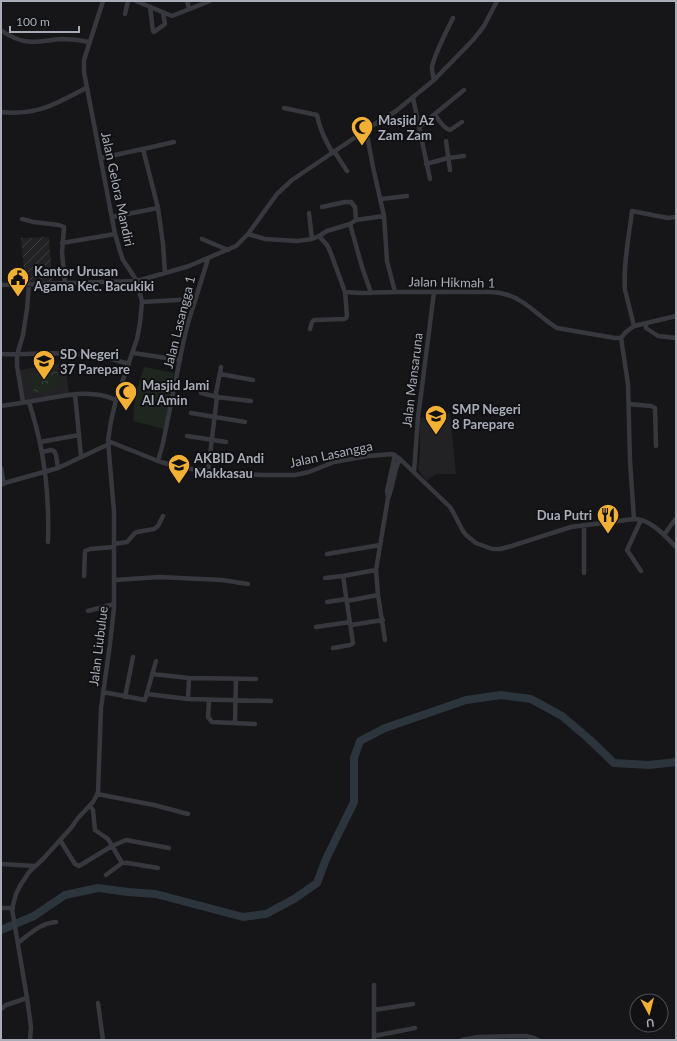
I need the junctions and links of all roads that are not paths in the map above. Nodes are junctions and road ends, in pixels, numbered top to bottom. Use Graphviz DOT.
graph roads {
  1 [pos="103,1"];
  2 [pos="128,1"];
  3 [pos="136,1"];
  4 [pos="187,1"];
  5 [pos="210,1"];
  6 [pos="497,1"];
  7 [pos="150,7"];
  8 [pos="189,9"];
  9 [pos="163,12"];
  10 [pos="125,14"];
  11 [pos="453,18"];
  12 [pos="2,31"];
  13 [pos="89,42"];
  14 [pos="434,80"];
  15 [pos="86,88"];
  16 [pos="464,90"];
  17 [pos="413,98"];
  18 [pos="284,108"];
  19 [pos="1,112"];
  20 [pos="435,115"];
  21 [pos="462,122"];
  22 [pos="419,127"];
  23 [pos="366,130"];
  24 [pos="446,141"];
  25 [pos="174,142"];
  26 [pos="143,149"];
  27 [pos="333,152"];
  28 [pos="464,156"];
  29 [pos="101,158"];
  30 [pos="448,158"];
  31 [pos="426,164"];
  32 [pos="450,170"];
  33 [pos="346,171"];
  34 [pos="430,179"];
  35 [pos="408,196"];
  36 [pos="381,199"];
  37 [pos="322,207"];
  38 [pos="158,208"];
  39 [pos="309,213"];
  40 [pos="384,216"];
  41 [pos="112,217"];
  42 [pos="676,217"];
  43 [pos="22,219"];
  44 [pos="356,220"];
  45 [pos="350,224"];
  46 [pos="115,234"];
  47 [pos="248,234"];
  48 [pos="319,236"];
  49 [pos="202,239"];
  50 [pos="312,239"];
  51 [pos="62,243"];
  52 [pos="228,250"];
  53 [pos="208,258"];
  54 [pos="165,273"];
  55 [pos="137,280"];
  56 [pos="65,282"];
  57 [pos="29,284"];
  58 [pos="1,285"];
  59 [pos="345,292"];
  60 [pos="395,292"];
  61 [pos="434,292"];
  62 [pos="371,293"];
  63 [pos="195,299"];
  64 [pos="142,302"];
  65 [pos="676,316"];
  66 [pos="646,323"];
  67 [pos="634,326"];
  68 [pos="310,329"];
  69 [pos="621,338"];
  70 [pos="676,338"];
  71 [pos="133,353"];
  72 [pos="1,354"];
  73 [pos="17,355"];
  74 [pos="180,360"];
  75 [pos="129,364"];
  76 [pos="221,367"];
  77 [pos="220,374"];
  78 [pos="253,380"];
  79 [pos="201,393"];
  80 [pos="75,394"];
  81 [pos="217,397"];
  82 [pos="116,400"];
  83 [pos="251,401"];
  84 [pos="24,402"];
  85 [pos="29,402"];
  86 [pos="629,404"];
  87 [pos="1,406"];
  88 [pos="191,413"];
  89 [pos="215,416"];
  90 [pos="245,422"];
  91 [pos="79,436"];
  92 [pos="187,436"];
  93 [pos="212,439"];
  94 [pos="40,442"];
  95 [pos="109,442"];
  96 [pos="226,442"];
  97 [pos="656,446"];
  98 [pos="42,452"];
  99 [pos="395,455"];
  100 [pos="82,456"];
  101 [pos="400,459"];
  102 [pos="158,462"];
  103 [pos="1,468"];
  104 [pos="58,468"];
  105 [pos="208,471"];
  106 [pos="414,472"];
  107 [pos="45,473"];
  108 [pos="2,484"];
  109 [pos="388,498"];
  110 [pos="164,516"];
  111 [pos="634,519"];
  112 [pos="676,519"];
  113 [pos="641,520"];
  114 [pos="584,525"];
  115 [pos="664,535"];
  116 [pos="48,542"];
  117 [pos="380,545"];
  118 [pos="114,546"];
  119 [pos="676,547"];
  120 [pos="326,554"];
  121 [pos="376,570"];
  122 [pos="641,571"];
  123 [pos="584,573"];
  124 [pos="84,576"];
  125 [pos="343,576"];
  126 [pos="325,578"];
  127 [pos="115,580"];
  128 [pos="248,584"];
  129 [pos="378,595"];
  130 [pos="347,600"];
  131 [pos="327,602"];
  132 [pos="114,604"];
  133 [pos="88,611"];
  134 [pos="383,620"];
  135 [pos="350,623"];
  136 [pos="316,627"];
  137 [pos="386,640"];
  138 [pos="333,648"];
  139 [pos="133,657"];
  140 [pos="156,661"];
  141 [pos="152,674"];
  142 [pos="189,678"];
  143 [pos="236,679"];
  144 [pos="256,679"];
  145 [pos="103,692"];
  146 [pos="147,694"];
  147 [pos="125,696"];
  148 [pos="188,699"];
  149 [pos="209,700"];
  150 [pos="235,700"];
  151 [pos="271,701"];
  152 [pos="235,723"];
  153 [pos="255,724"];
  154 [pos="97,794"];
  155 [pos="90,806"];
  156 [pos="188,814"];
  157 [pos="60,840"];
  158 [pos="112,846"];
  159 [pos="169,848"];
  160 [pos="122,863"];
  161 [pos="1,864"];
  162 [pos="35,866"];
  163 [pos="158,868"];
  164 [pos="106,875"];
  165 [pos="1,908"];
  166 [pos="13,908"];
  167 [pos="56,922"];
  168 [pos="18,943"];
  169 [pos="374,985"];
  170 [pos="27,998"];
  171 [pos="98,1003"];
  172 [pos="413,1004"];
  173 [pos="1,1009"];
  174 [pos="374,1010"];
  175 [pos="415,1028"];
  176 [pos="374,1038"];
  177 [pos="30,1040"];
  178 [pos="103,1040"];
  179 [pos="462,1040"];
  180 [pos="538,1040"];
  1 -- 13 [label="street, Jalan Gelora Mandiri"];
  2 -- 10 [label="street"];
  3 -- 7 [label="street"];
  4 -- 8 [label="street"];
  5 -- 8 [label="street"];
  6 -- 14 [label="street"];
  7 -- 9 [label="street"];
  7 -- 9 [label="street"];
  8 -- 9 [label="street"];
  11 -- 14 [label="street"];
  12 -- 13 [label="street"];
  13 -- 15 [label="street, Jalan Gelora Mandiri"];
  14 -- 17 [label="street"];
  15 -- 19 [label="street"];
  15 -- 29 [label="street, Jalan Gelora Mandiri"];
  16 -- 20 [label="street"];
  17 -- 22 [label="street"];
  17 -- 23 [label="street"];
  18 -- 27 [label="street"];
  20 -- 21 [label="street"];
  20 -- 22 [label="street"];
  22 -- 31 [label="street"];
  23 -- 27 [label="street"];
  23 -- 36 [label="street"];
  24 -- 30 [label="street"];
  25 -- 26 [label="street"];
  26 -- 29 [label="street"];
  26 -- 38 [label="street"];
  27 -- 33 [label="street"];
  27 -- 47 [label="street"];
  28 -- 30 [label="street"];
  29 -- 41 [label="street, Jalan Gelora Mandiri"];
  30 -- 31 [label="street"];
  30 -- 32 [label="street"];
  31 -- 34 [label="street"];
  35 -- 36 [label="street"];
  36 -- 40 [label="street"];
  37 -- 44 [label="street"];
  38 -- 41 [label="street"];
  38 -- 54 [label="street"];
  39 -- 50 [label="street"];
  40 -- 44 [label="street"];
  40 -- 60 [label="street"];
  41 -- 46 [label="street, Jalan Gelora Mandiri"];
  42 -- 67 [label="street"];
  43 -- 51 [label="street"];
  44 -- 45 [label="street"];
  45 -- 48 [label="street"];
  45 -- 62 [label="street"];
  46 -- 51 [label="street"];
  46 -- 55 [label="street, Jalan Gelora Mandiri"];
  47 -- 50 [label="street"];
  47 -- 52 [label="street"];
  48 -- 50 [label="street"];
  48 -- 59 [label="street"];
  49 -- 52 [label="street"];
  51 -- 56 [label="street"];
  52 -- 53 [label="street"];
  53 -- 54 [label="street"];
  53 -- 63 [label="street, Jalan Lasangga 1"];
  54 -- 55 [label="street"];
  55 -- 56 [label="street"];
  55 -- 64 [label="street, Jalan Gelora Mandiri"];
  56 -- 57 [label="street"];
  57 -- 58 [label="street"];
  57 -- 73 [label="street"];
  59 -- 62 [label="street, Jalan Hikmah 1"];
  59 -- 68 [label="street"];
  60 -- 61 [label="street, Jalan Hikmah 1"];
  60 -- 62 [label="street, Jalan Hikmah 1"];
  61 -- 69 [label="street, Jalan Hikmah 1"];
  61 -- 106 [label="street, Jalan Mansaruna"];
  63 -- 64 [label="street"];
  63 -- 74 [label="street, Jalan Lasangga 1"];
  64 -- 71 [label="street, Jalan Gelora Mandiri"];
  65 -- 66 [label="street"];
  66 -- 67 [label="street"];
  66 -- 70 [label="street"];
  67 -- 69 [label="street"];
  69 -- 86 [label="street"];
  71 -- 74 [label="street"];
  71 -- 75 [label="street, Jalan Gelora Mandiri"];
  72 -- 73 [label="street"];
  73 -- 75 [label="street"];
  73 -- 84 [label="street"];
  74 -- 102 [label="street, Jalan Lasangga 1"];
  75 -- 82 [label="street, Jalan Gelora Mandiri"];
  76 -- 77 [label="street"];
  77 -- 78 [label="street"];
  77 -- 81 [label="street"];
  79 -- 81 [label="street"];
  80 -- 82 [label="street"];
  80 -- 85 [label="street"];
  80 -- 91 [label="street"];
  81 -- 83 [label="street"];
  81 -- 89 [label="street"];
  82 -- 95 [label="street, Jalan Gelora Mandiri"];
  84 -- 85 [label="street"];
  84 -- 87 [label="street"];
  85 -- 94 [label="street"];
  86 -- 97 [label="street"];
  86 -- 111 [label="street"];
  88 -- 89 [label="street"];
  89 -- 90 [label="street"];
  89 -- 93 [label="street"];
  91 -- 94 [label="street"];
  91 -- 100 [label="street"];
  92 -- 93 [label="street"];
  93 -- 96 [label="street"];
  93 -- 105 [label="street"];
  94 -- 98 [label="street"];
  95 -- 100 [label="street"];
  95 -- 102 [label="street, Jalan Lasangga"];
  95 -- 118 [label="street, Jalan Liubulue"];
  98 -- 104 [label="street"];
  98 -- 107 [label="street"];
  99 -- 101 [label="street"];
  99 -- 105 [label="street, Jalan Lasangga"];
  99 -- 109 [label="street"];
  100 -- 104 [label="street"];
  101 -- 106 [label="street"];
  101 -- 109 [label="street"];
  102 -- 105 [label="street, Jalan Lasangga"];
  103 -- 108 [label="street"];
  104 -- 107 [label="street"];
  106 -- 114 [label="street"];
  107 -- 108 [label="street"];
  107 -- 116 [label="street"];
  109 -- 117 [label="street"];
  110 -- 118 [label="street"];
  111 -- 113 [label="street"];
  111 -- 114 [label="street"];
  112 -- 115 [label="street"];
  113 -- 115 [label="street"];
  113 -- 122 [label="street"];
  114 -- 123 [label="street"];
  115 -- 119 [label="street"];
  117 -- 120 [label="street"];
  117 -- 121 [label="street"];
  118 -- 124 [label="street"];
  118 -- 127 [label="street, Jalan Liubulue"];
  121 -- 125 [label="street"];
  121 -- 129 [label="street"];
  125 -- 126 [label="street"];
  125 -- 130 [label="street"];
  127 -- 128 [label="street"];
  127 -- 132 [label="street, Jalan Liubulue"];
  129 -- 130 [label="street"];
  129 -- 134 [label="street"];
  130 -- 131 [label="street"];
  130 -- 135 [label="street"];
  132 -- 133 [label="street"];
  132 -- 145 [label="street, Jalan Liubulue"];
  134 -- 135 [label="street"];
  134 -- 137 [label="street"];
  135 -- 136 [label="street"];
  135 -- 138 [label="street"];
  139 -- 147 [label="street"];
  140 -- 141 [label="street"];
  141 -- 142 [label="street"];
  141 -- 146 [label="street"];
  142 -- 143 [label="street"];
  142 -- 148 [label="street"];
  143 -- 144 [label="street"];
  143 -- 150 [label="street"];
  145 -- 147 [label="street"];
  145 -- 154 [label="street, Jalan Liubulue"];
  146 -- 147 [label="street"];
  146 -- 148 [label="street"];
  148 -- 149 [label="street"];
  149 -- 150 [label="street"];
  149 -- 152 [label="street"];
  150 -- 151 [label="street"];
  150 -- 152 [label="street"];
  152 -- 153 [label="street"];
  154 -- 155 [label="street, Jalan Liubulue"];
  154 -- 156 [label="street"];
  155 -- 157 [label="street, Jalan Liubulue"];
  155 -- 158 [label="street"];
  157 -- 158 [label="street"];
  157 -- 162 [label="street, Jalan Liubulue"];
  158 -- 159 [label="street"];
  158 -- 160 [label="street"];
  160 -- 163 [label="street"];
  160 -- 164 [label="street"];
  161 -- 162 [label="street"];
  162 -- 166 [label="street, Jalan Liubulue"];
  165 -- 166 [label="street"];
  166 -- 168 [label="street"];
  167 -- 168 [label="street"];
  168 -- 170 [label="street"];
  169 -- 174 [label="street"];
  170 -- 173 [label="street"];
  170 -- 177 [label="street"];
  171 -- 178 [label="street"];
  172 -- 174 [label="street"];
  174 -- 176 [label="street"];
  175 -- 176 [label="street"];
  179 -- 180 [label="street"];
}
